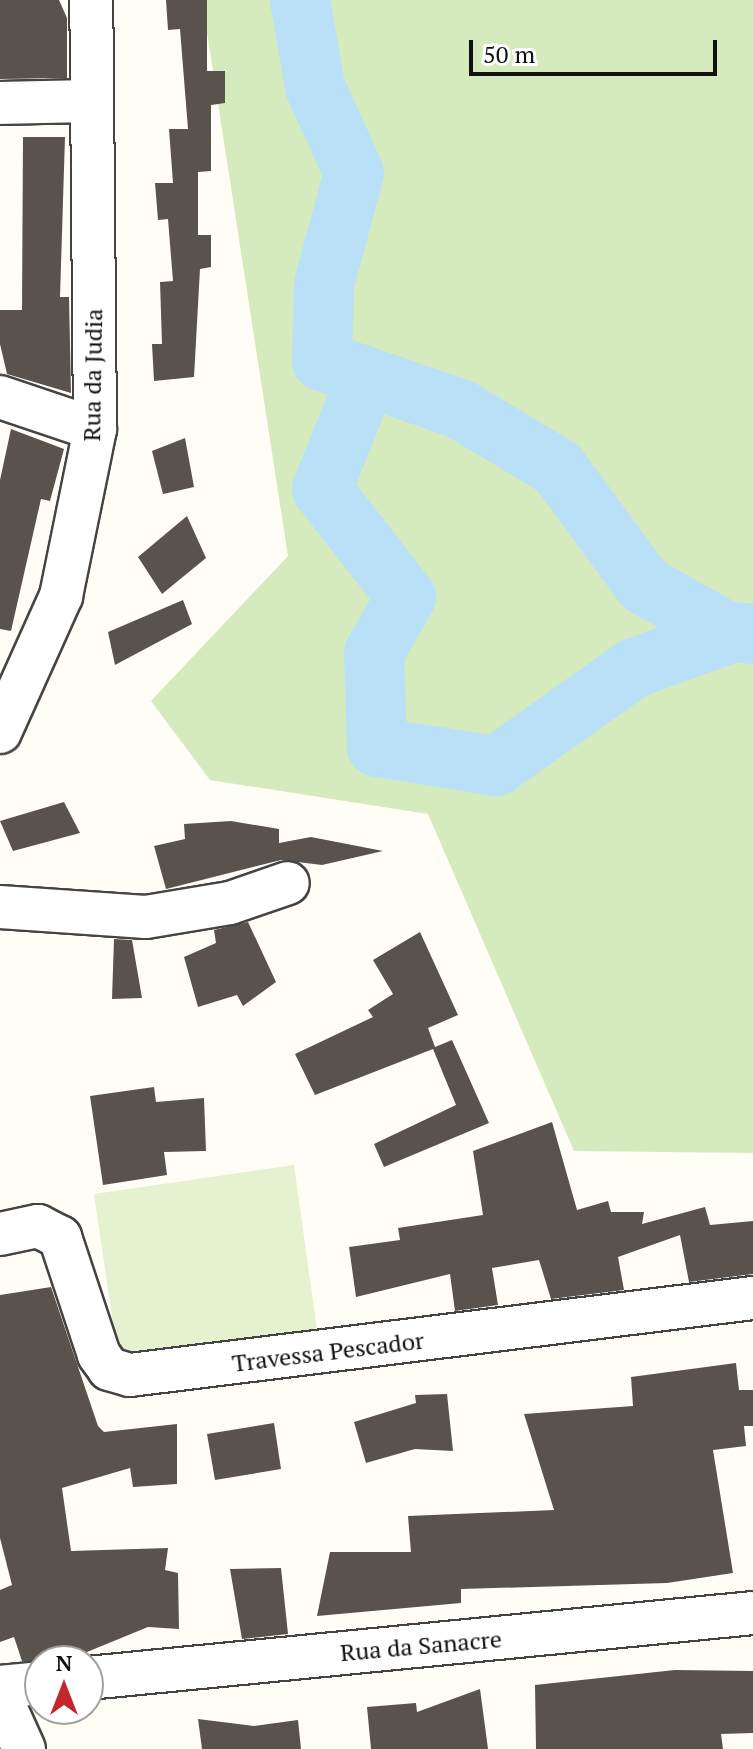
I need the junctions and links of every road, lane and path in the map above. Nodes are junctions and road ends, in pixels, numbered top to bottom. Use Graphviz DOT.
graph roads {
  1 [pos="91,0"];
  2 [pos="91,101"];
  3 [pos="0,103"];
  4 [pos="0,397"];
  5 [pos="95,429"];
  6 [pos="0,732"];
  7 [pos="288,883"];
  8 [pos="0,907"];
  9 [pos="0,1234"];
  10 [pos="753,1298"];
  11 [pos="753,1613"];
  12 [pos="104,1676"];
  13 [pos="24,1685"];
  14 [pos="0,1687"];
  15 [pos="0,1696"];
  16 [pos="24,1749"];
  1 -- 2 [label="street, Rua da Judia"];
  2 -- 3 [label="street"];
  2 -- 5 [label="street, Rua da Judia"];
  4 -- 5 [label="street"];
  5 -- 6 [label="street, Rua da Judia"];
  7 -- 8 [label="street"];
  9 -- 10 [label="street, Travessa Pescador"];
  11 -- 12 [label="street, Rua da Sanacre"];
  13 -- 14 [label="street"];
  15 -- 16 [label="street"];
}
